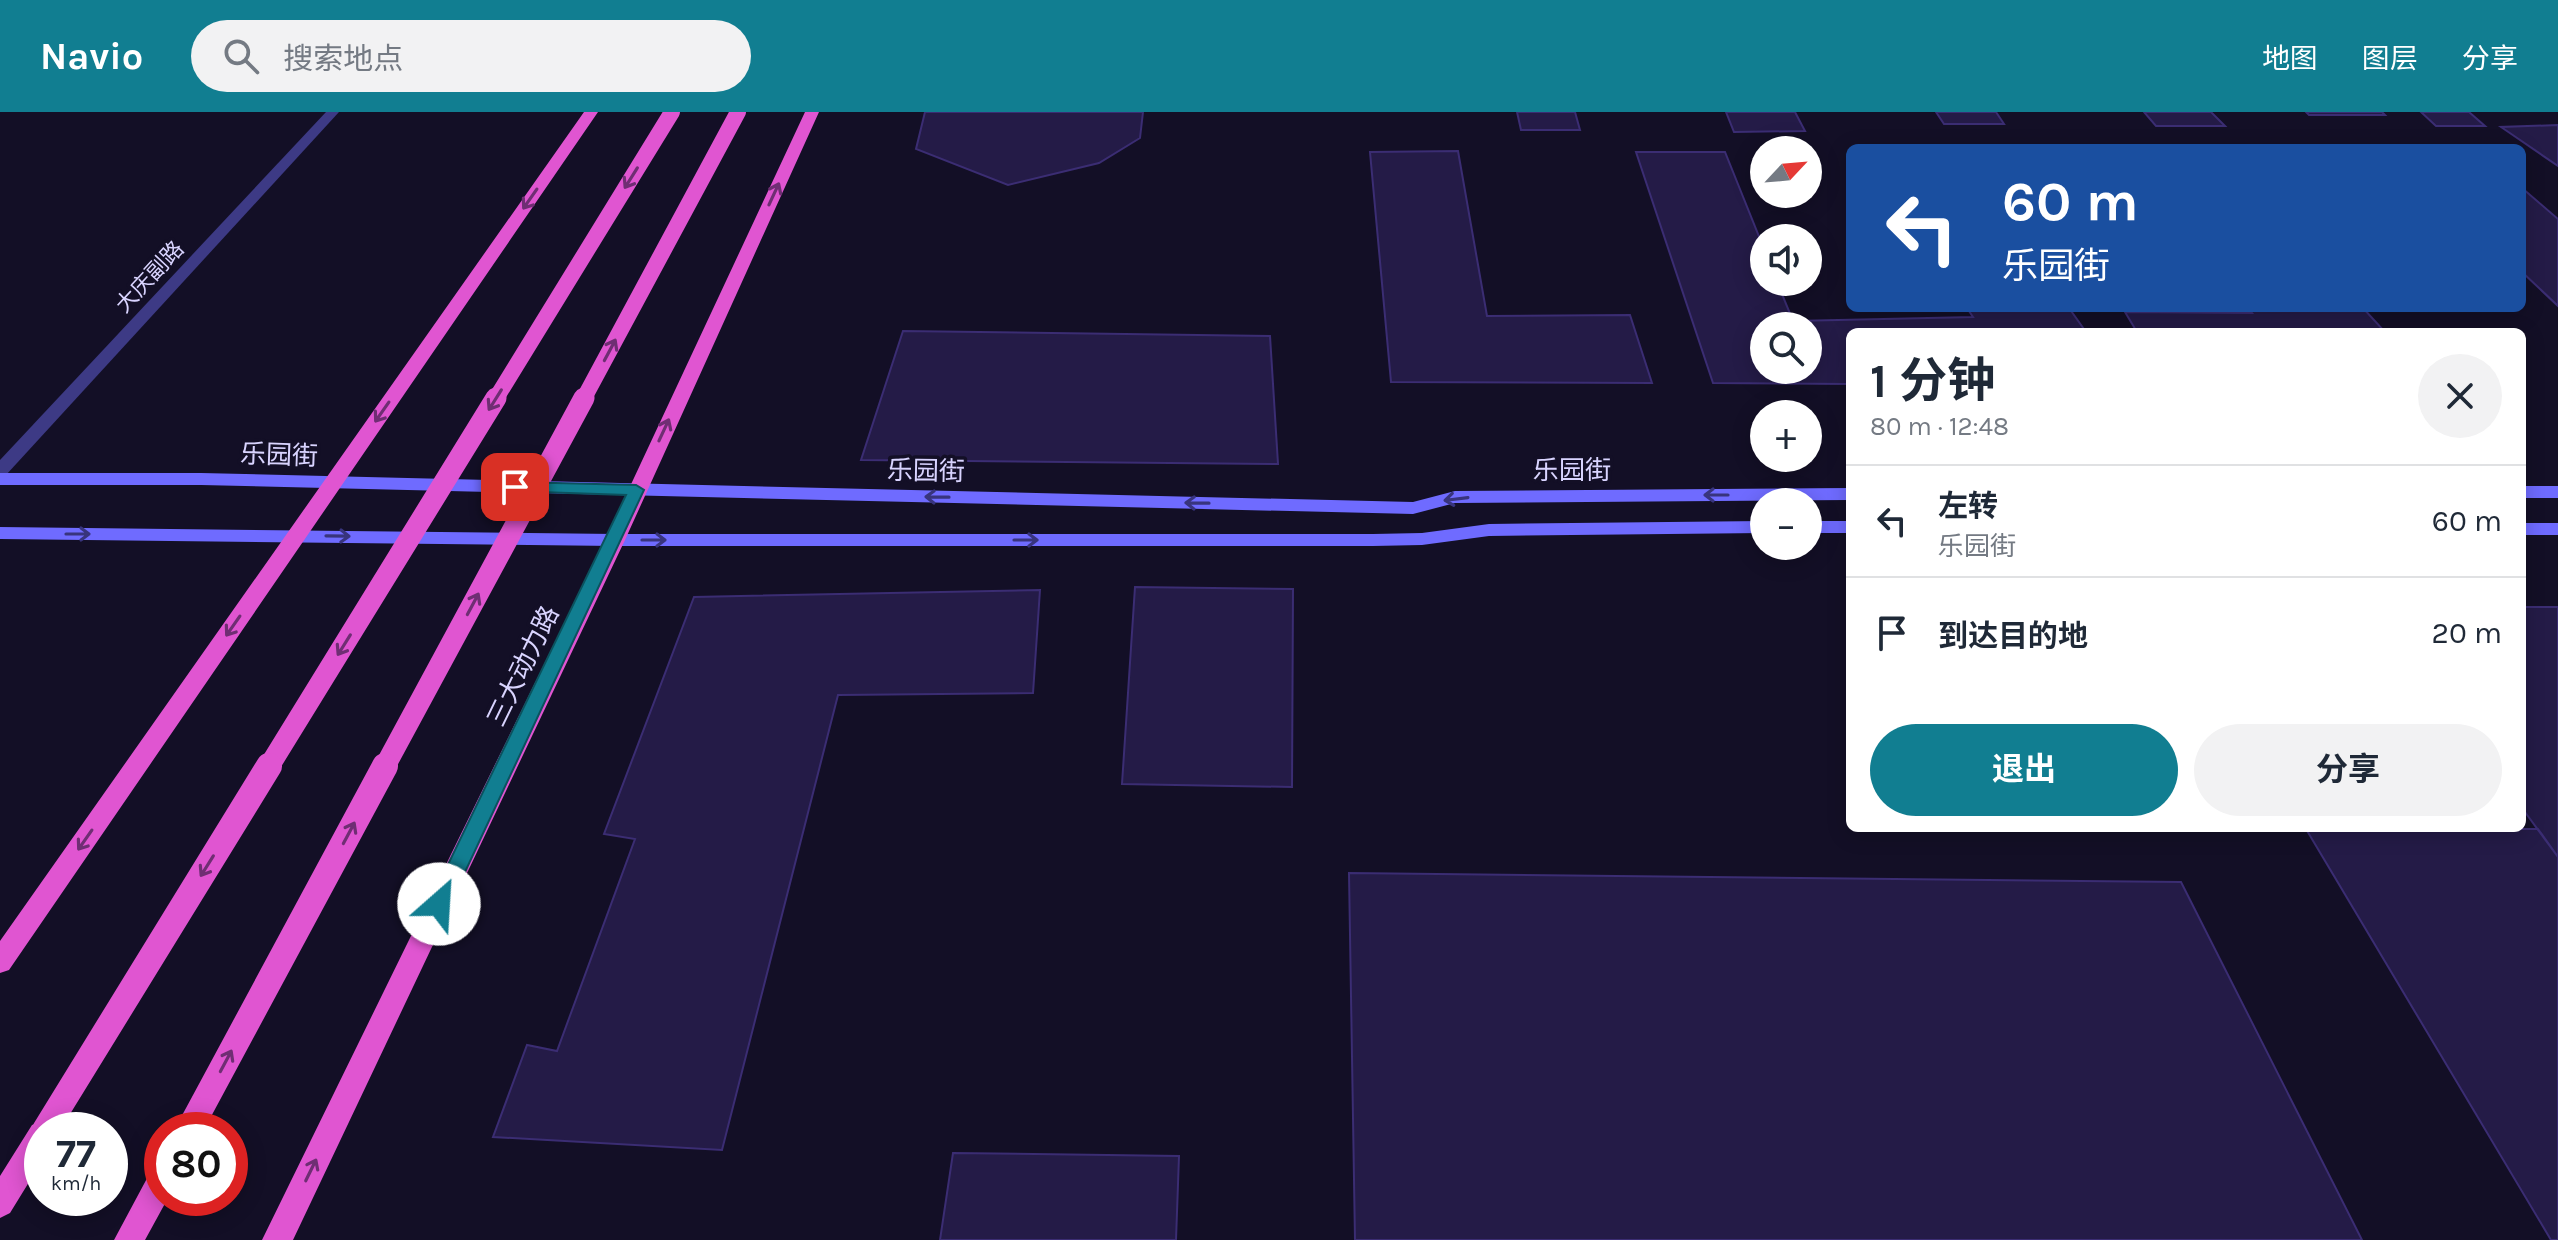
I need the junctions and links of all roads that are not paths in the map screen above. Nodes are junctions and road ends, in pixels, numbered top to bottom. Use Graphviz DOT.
graph roads {
  1 [pos="333,112"];
  2 [pos="591,112"];
  3 [pos="672,112"];
  4 [pos="738,112"];
  5 [pos="812,112"];
  6 [pos="0,471"];
  7 [pos="0,479"];
  8 [pos="333,482"];
  9 [pos="636,490"];
  10 [pos="2526,492"];
  11 [pos="2558,492"];
  12 [pos="1846,494"];
  13 [pos="1750,527"];
  14 [pos="1822,527"];
  15 [pos="1846,527"];
  16 [pos="2526,529"];
  17 [pos="2558,529"];
  18 [pos="0,533"];
  19 [pos="297,535"];
  20 [pos="615,540"];
  21 [pos="0,962"];
  22 [pos="55,1112"];
  23 [pos="199,1112"];
  24 [pos="24,1163"];
  25 [pos="0,1203"];
  26 [pos="144,1212"];
  27 [pos="129,1240"];
  28 [pos="277,1240"];
  1 -- 6 [label="street, 大庆副路"];
  2 -- 8 [label="highway, one-way"];
  3 -- 22 [label="highway, one-way, bridge"];
  23 -- 4 [label="highway, one-way, bridge"];
  9 -- 5 [label="highway, 三大动力路, one-way"];
  7 -- 8 [label="main road, 乐园街"];
  8 -- 9 [label="main road, 乐园街"];
  8 -- 19 [label="highway"];
  12 -- 9 [label="main road, 乐园街, one-way"];
  9 -- 20 [label="highway, 三大动力路"];
  10 -- 11 [label="main road"];
  20 -- 13 [label="main road, one-way"];
  14 -- 15 [label="main road"];
  16 -- 17 [label="main road"];
  18 -- 19 [label="main road, one-way"];
  19 -- 20 [label="main road, one-way"];
  19 -- 21 [label="highway, one-way"];
  28 -- 20 [label="highway, 三大动力路, one-way"];
  24 -- 25 [label="highway"];
  26 -- 27 [label="highway"];
}
